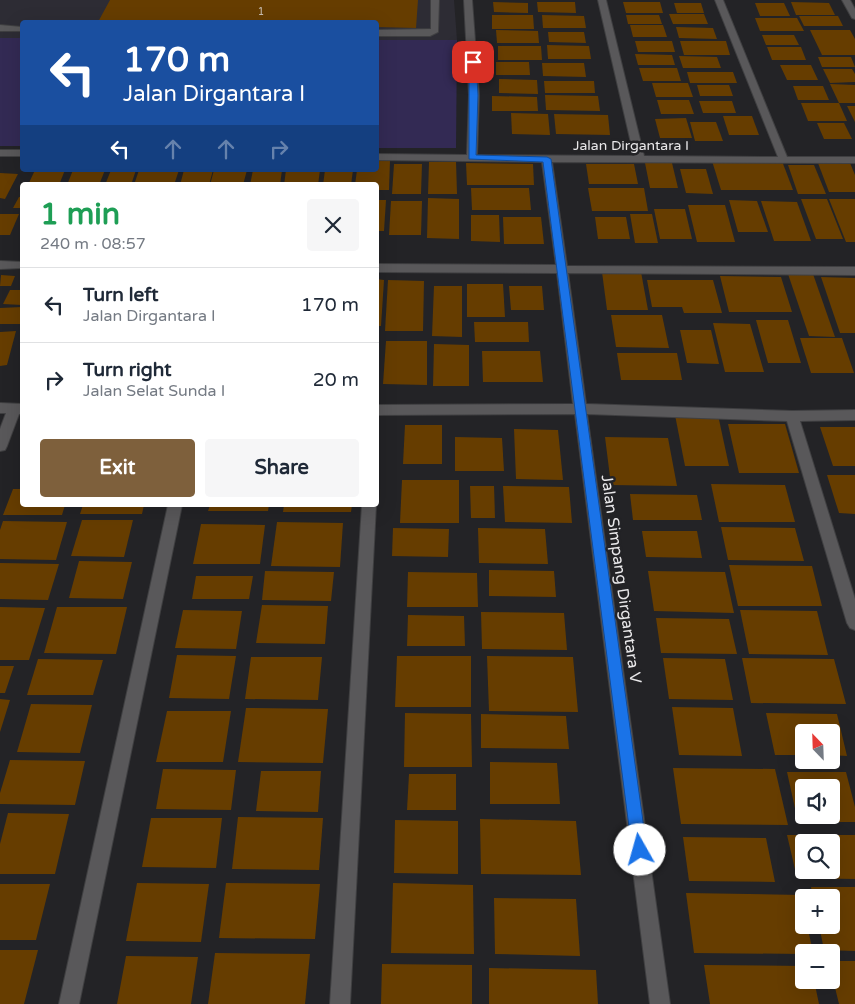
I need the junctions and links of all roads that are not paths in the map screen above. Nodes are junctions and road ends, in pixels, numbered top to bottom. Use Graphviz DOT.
graph roads {
  1 [pos="435,0"];
  2 [pos="468,0"];
  3 [pos="602,0"];
  4 [pos="719,0"];
  5 [pos="846,0"];
  6 [pos="855,16"];
  7 [pos="0,28"];
  8 [pos="20,29"];
  9 [pos="379,33"];
  10 [pos="0,153"];
  11 [pos="20,154"];
  12 [pos="379,156"];
  13 [pos="472,157"];
  14 [pos="783,158"];
  15 [pos="547,159"];
  16 [pos="640,159"];
  17 [pos="855,160"];
  18 [pos="0,265"];
  19 [pos="20,265"];
  20 [pos="379,268"];
  21 [pos="562,270"];
  22 [pos="855,271"];
  23 [pos="0,408"];
  24 [pos="18,408"];
  25 [pos="581,409"];
  26 [pos="379,410"];
  27 [pos="792,416"];
  28 [pos="855,416"];
  29 [pos="0,446"];
  30 [pos="175,507"];
  31 [pos="369,507"];
  32 [pos="855,623"];
  33 [pos="69,1004"];
  34 [pos="340,1004"];
  35 [pos="660,1004"];
  1 -- 9 [label="street"];
  2 -- 13 [label="street"];
  3 -- 16 [label="street"];
  4 -- 14 [label="street"];
  5 -- 6 [label="street"];
  7 -- 8 [label="street"];
  10 -- 11 [label="street"];
  12 -- 13 [label="street, Jalan Dirgantara I"];
  13 -- 15 [label="street, Jalan Dirgantara I"];
  14 -- 16 [label="street, Jalan Dirgantara I"];
  14 -- 17 [label="street, Jalan Dirgantara I"];
  15 -- 16 [label="street, Jalan Dirgantara I"];
  15 -- 21 [label="street, Jalan Simpang Dirgantara V"];
  18 -- 19 [label="street"];
  20 -- 21 [label="street"];
  21 -- 22 [label="street"];
  21 -- 25 [label="street, Jalan Simpang Dirgantara V"];
  23 -- 24 [label="street"];
  24 -- 29 [label="street"];
  25 -- 26 [label="street"];
  25 -- 27 [label="street"];
  25 -- 35 [label="street, Jalan Simpang Dirgantara V"];
  27 -- 28 [label="street"];
  27 -- 32 [label="street"];
  30 -- 33 [label="street"];
  31 -- 34 [label="street"];
}
